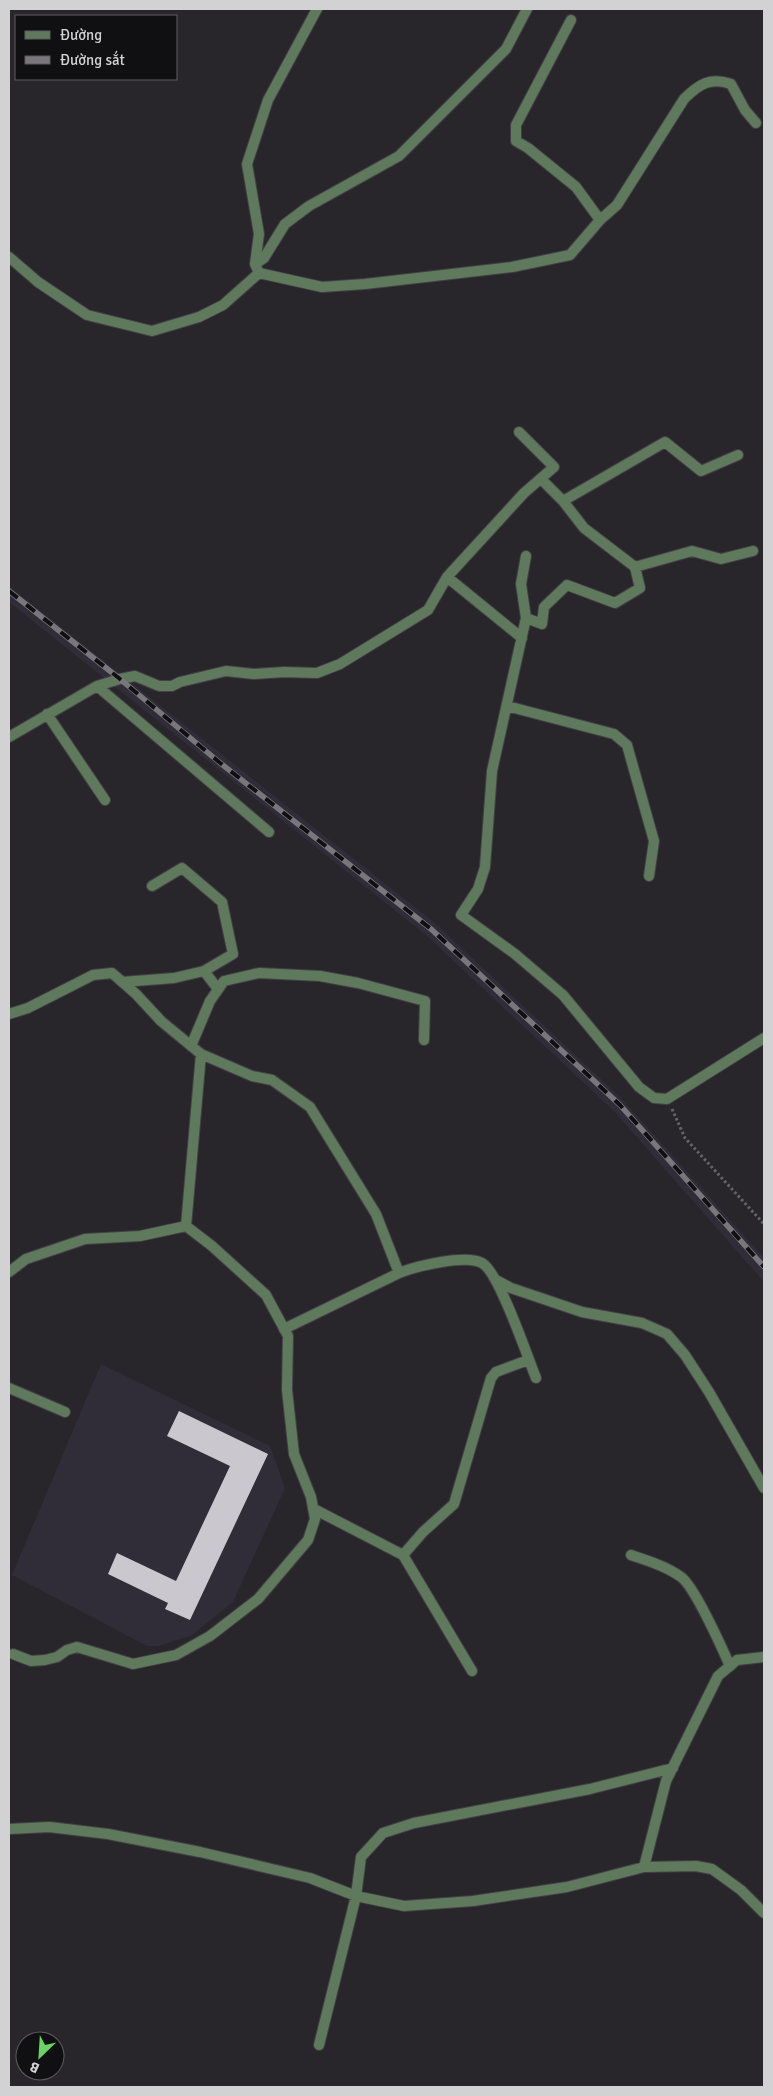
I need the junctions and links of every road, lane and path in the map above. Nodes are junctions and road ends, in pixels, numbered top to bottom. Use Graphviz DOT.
graph roads {
  1 [pos="317,9"];
  2 [pos="526,9"];
  3 [pos="572,20"];
  4 [pos="756,124"];
  5 [pos="600,220"];
  6 [pos="9,257"];
  7 [pos="257,269"];
  8 [pos="519,432"];
  9 [pos="738,456"];
  10 [pos="541,479"];
  11 [pos="563,501"];
  12 [pos="753,552"];
  13 [pos="526,556"];
  14 [pos="635,567"];
  15 [pos="447,577"];
  16 [pos="526,618"];
  17 [pos="522,638"];
  18 [pos="97,686"];
  19 [pos="507,706"];
  20 [pos="47,714"];
  21 [pos="9,737"];
  22 [pos="105,800"];
  23 [pos="269,832"];
  24 [pos="649,876"];
  25 [pos="152,886"];
  26 [pos="204,971"];
  27 [pos="122,982"];
  28 [pos="218,989"];
  29 [pos="9,1014"];
  30 [pos="764,1038"];
  31 [pos="424,1040"];
  32 [pos="191,1046"];
  33 [pos="201,1054"];
  34 [pos="667,1099"];
  35 [pos="764,1224"];
  36 [pos="186,1226"];
  37 [pos="9,1272"];
  38 [pos="399,1273"];
  39 [pos="496,1280"];
  40 [pos="284,1329"];
  41 [pos="528,1360"];
  42 [pos="536,1378"];
  43 [pos="9,1388"];
  44 [pos="65,1412"];
  45 [pos="764,1488"];
  46 [pos="314,1510"];
  47 [pos="631,1555"];
  48 [pos="403,1556"];
  49 [pos="13,1654"];
  50 [pos="764,1657"];
  51 [pos="730,1666"];
  52 [pos="472,1670"];
  53 [pos="673,1768"];
  54 [pos="9,1829"];
  55 [pos="644,1867"];
  56 [pos="356,1896"];
  57 [pos="764,1913"];
  58 [pos="318,2045"];
  1 -- 7 [label="street"];
  2 -- 7 [label="street"];
  3 -- 5 [label="street"];
  4 -- 5 [label="street"];
  5 -- 7 [label="street"];
  6 -- 7 [label="street"];
  8 -- 10 [label="street"];
  9 -- 11 [label="street"];
  10 -- 11 [label="street"];
  10 -- 15 [label="street"];
  11 -- 14 [label="street"];
  12 -- 14 [label="street"];
  13 -- 16 [label="street"];
  14 -- 16 [label="street"];
  15 -- 17 [label="street"];
  15 -- 18 [label="street"];
  16 -- 17 [label="street"];
  17 -- 19 [label="street"];
  18 -- 20 [label="street"];
  18 -- 23 [label="street"];
  19 -- 24 [label="street"];
  19 -- 34 [label="street"];
  20 -- 21 [label="street"];
  20 -- 22 [label="street"];
  25 -- 26 [label="street"];
  26 -- 27 [label="street"];
  26 -- 28 [label="street"];
  27 -- 29 [label="street"];
  27 -- 32 [label="street"];
  28 -- 31 [label="street"];
  28 -- 32 [label="street"];
  30 -- 34 [label="street"];
  32 -- 33 [label="street"];
  33 -- 36 [label="street"];
  33 -- 38 [label="street"];
  34 -- 35 [label="path"];
  36 -- 37 [label="street"];
  36 -- 40 [label="street"];
  38 -- 39 [label="street"];
  38 -- 40 [label="street"];
  39 -- 41 [label="street"];
  39 -- 45 [label="street"];
  40 -- 46 [label="street"];
  41 -- 42 [label="street"];
  41 -- 48 [label="street"];
  43 -- 44 [label="street"];
  46 -- 48 [label="street"];
  46 -- 49 [label="street"];
  47 -- 51 [label="street"];
  48 -- 52 [label="street"];
  50 -- 51 [label="street"];
  51 -- 53 [label="street"];
  53 -- 55 [label="street"];
  53 -- 56 [label="street"];
  54 -- 56 [label="street"];
  55 -- 56 [label="street"];
  55 -- 57 [label="street"];
  56 -- 58 [label="street"];
}
